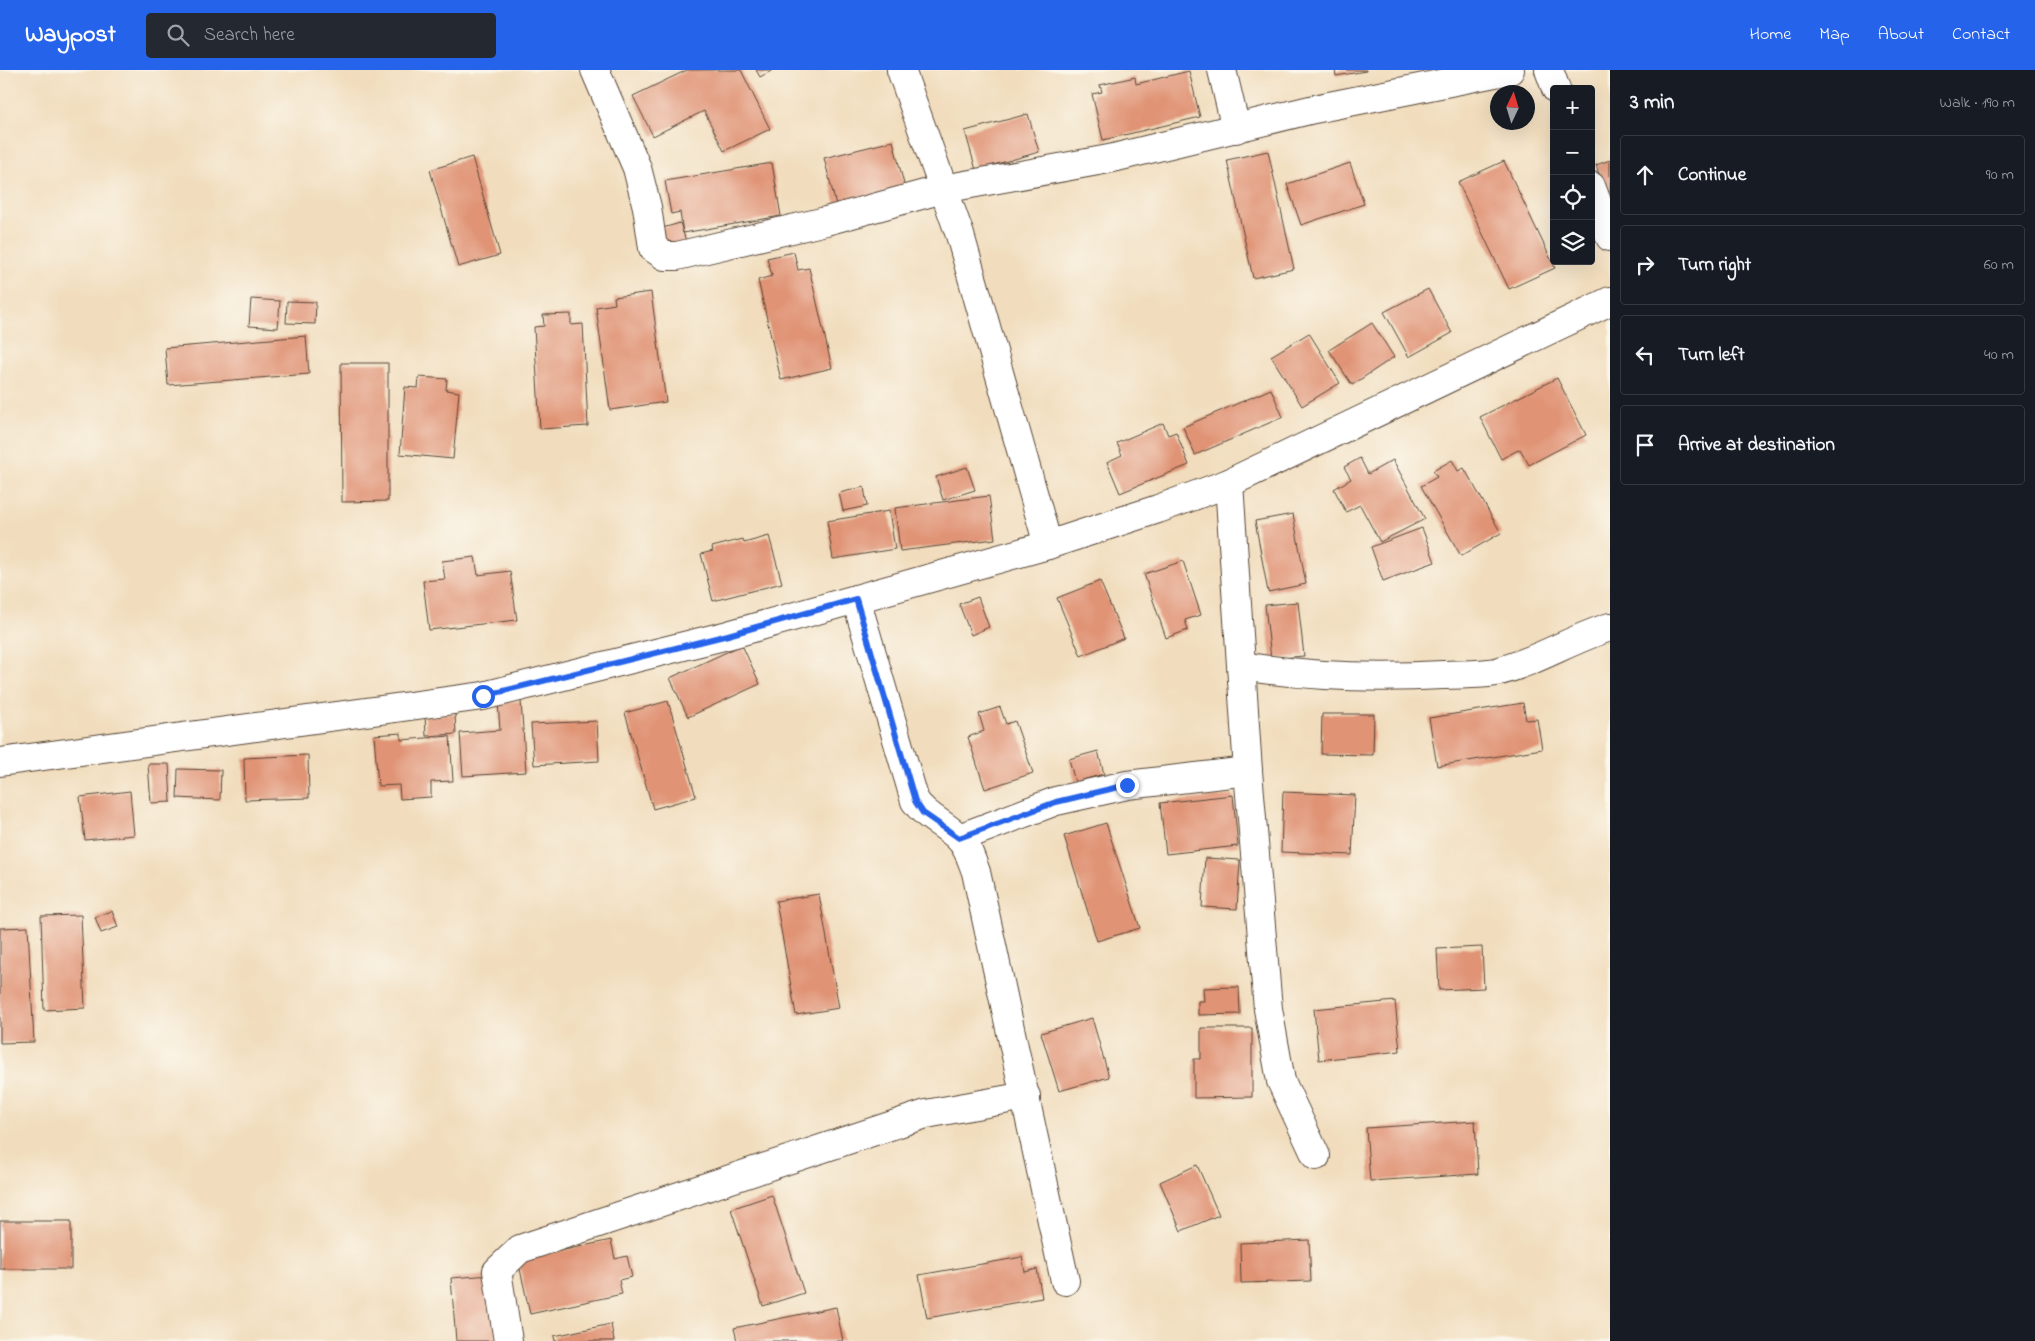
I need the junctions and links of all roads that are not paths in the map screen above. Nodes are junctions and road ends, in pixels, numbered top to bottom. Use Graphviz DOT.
graph roads {
  1 [pos="595,70"];
  2 [pos="901,70"];
  3 [pos="1222,70"];
  4 [pos="1510,70"];
  5 [pos="1549,70"];
  6 [pos="1555,85"];
  7 [pos="1236,129"];
  8 [pos="943,189"];
  9 [pos="1595,197"];
  10 [pos="1610,238"];
  11 [pos="1610,302"];
  12 [pos="1229,483"];
  13 [pos="1048,545"];
  14 [pos="856,599"];
  15 [pos="1610,627"];
  16 [pos="1242,666"];
  17 [pos="0,762"];
  18 [pos="1248,771"];
  19 [pos="959,838"];
  20 [pos="1026,1096"];
  21 [pos="1316,1156"];
  22 [pos="1065,1281"];
  23 [pos="508,1341"];
  1 -- 8 [label="street"];
  2 -- 8 [label="street"];
  3 -- 7 [label="street"];
  4 -- 7 [label="street"];
  5 -- 6 [label="street"];
  7 -- 8 [label="street"];
  8 -- 13 [label="street"];
  9 -- 10 [label="street"];
  11 -- 12 [label="street"];
  12 -- 13 [label="street"];
  12 -- 16 [label="street"];
  13 -- 14 [label="street"];
  14 -- 17 [label="street"];
  14 -- 19 [label="street"];
  15 -- 16 [label="street"];
  16 -- 18 [label="street"];
  18 -- 19 [label="street"];
  18 -- 21 [label="street"];
  19 -- 20 [label="street"];
  20 -- 22 [label="street"];
  20 -- 23 [label="street"];
}
